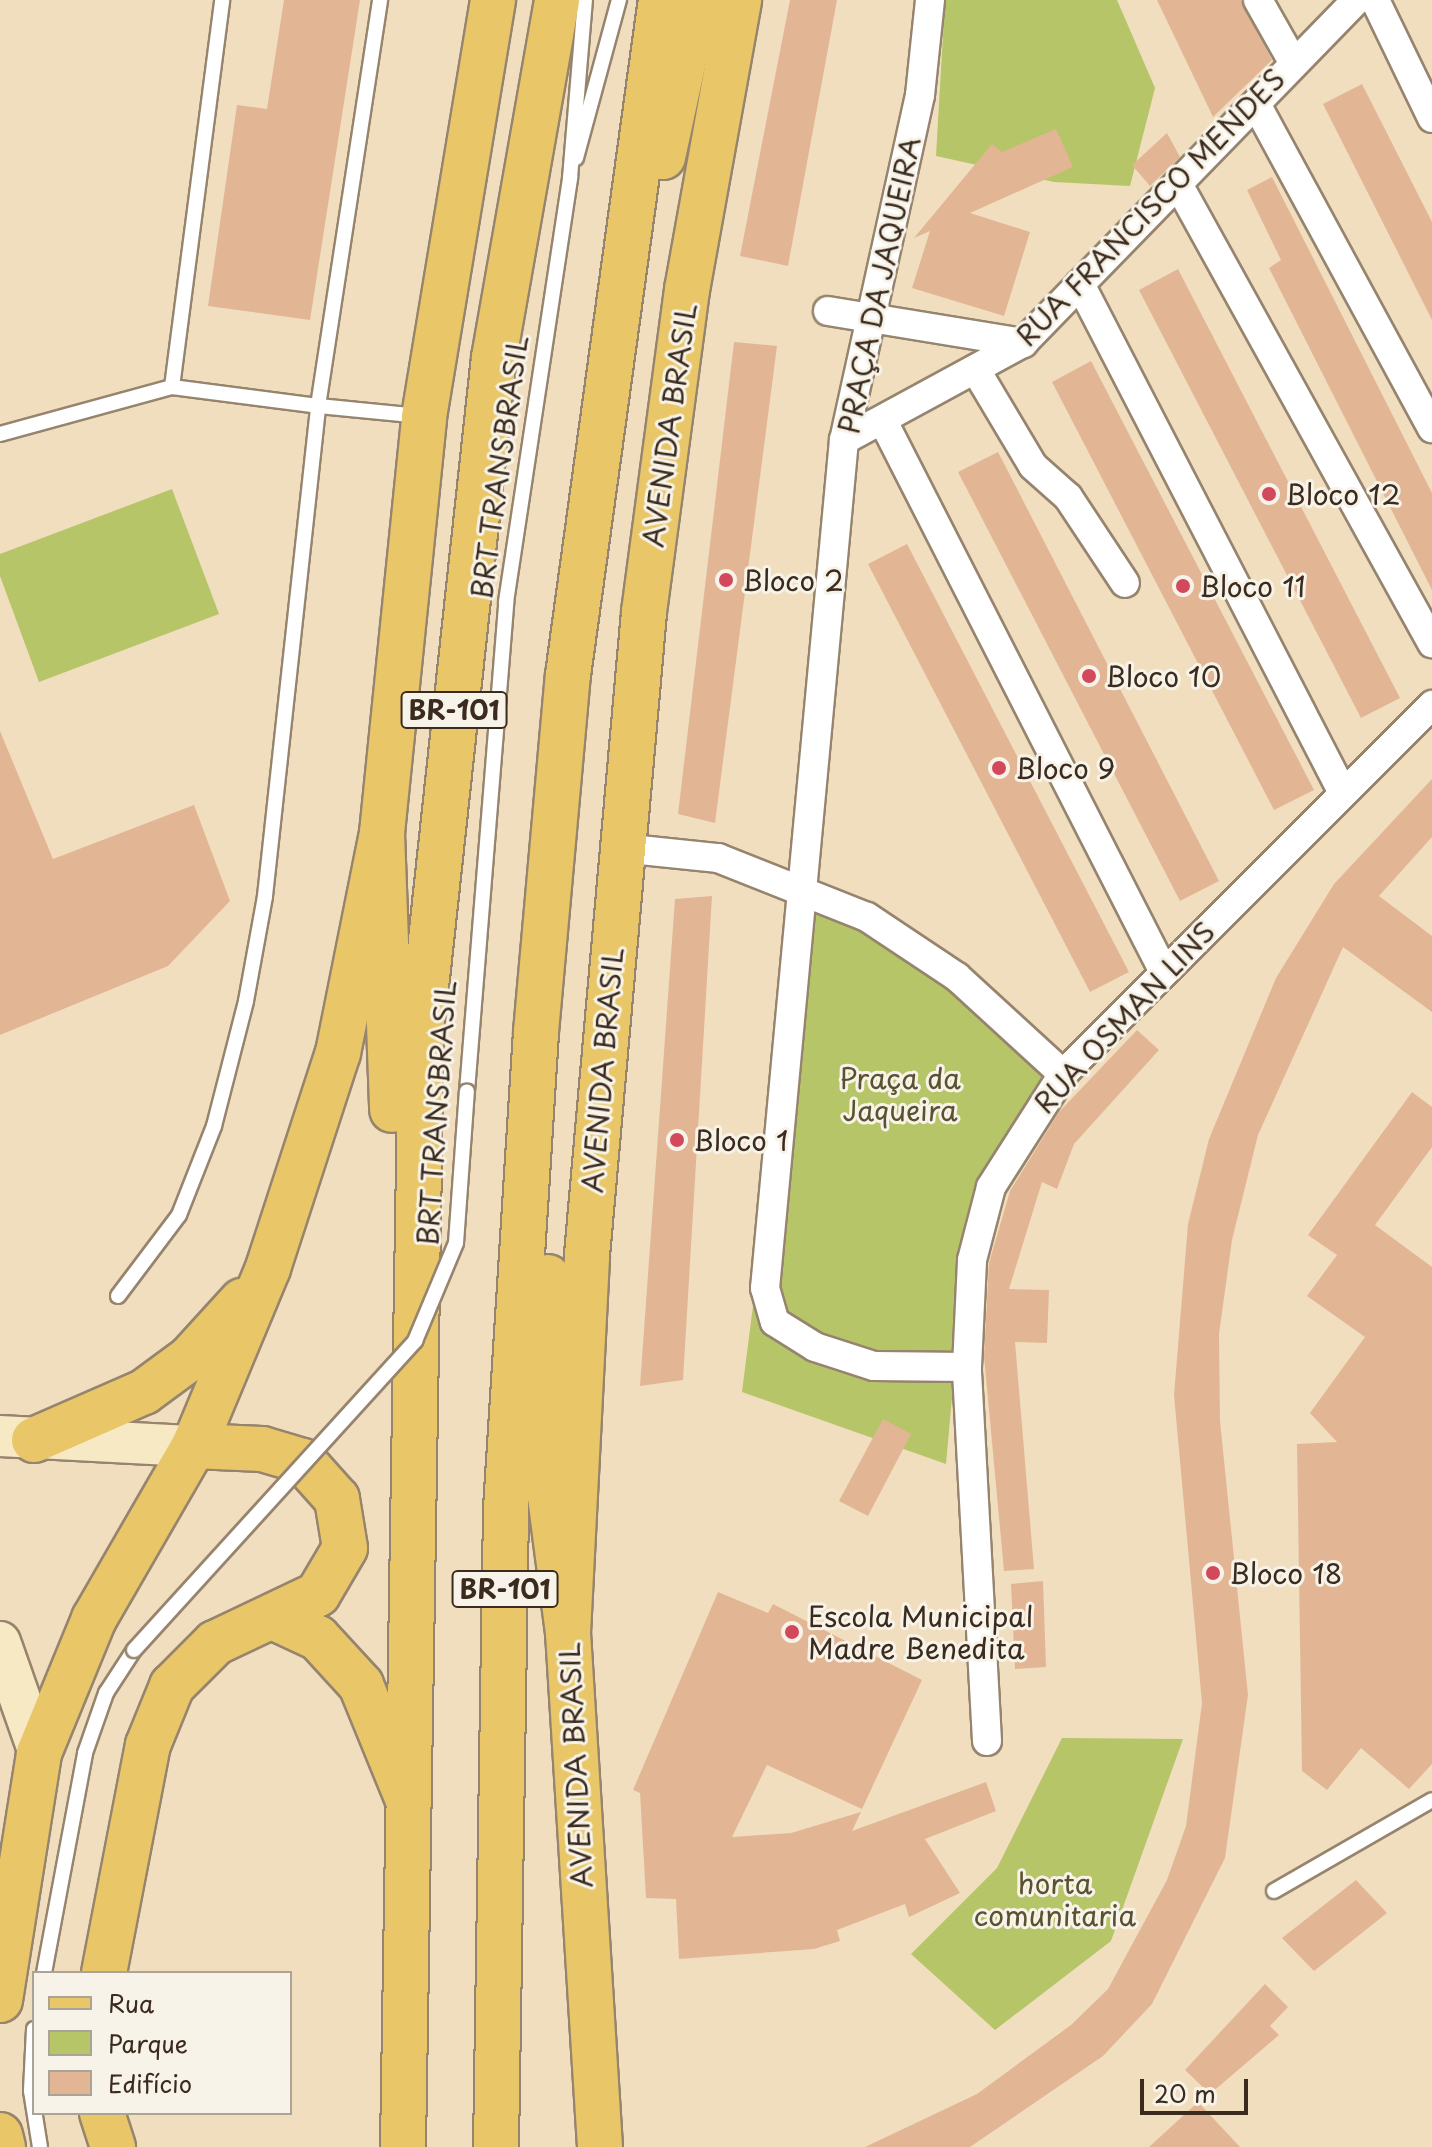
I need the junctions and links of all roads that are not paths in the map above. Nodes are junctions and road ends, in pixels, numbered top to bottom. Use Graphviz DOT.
graph roads {
  1 [pos="222,0"];
  2 [pos="380,0"];
  3 [pos="493,0"];
  4 [pos="557,0"];
  5 [pos="585,0"];
  6 [pos="619,0"];
  7 [pos="661,0"];
  8 [pos="697,0"];
  9 [pos="739,0"];
  10 [pos="930,0"];
  11 [pos="1258,0"];
  12 [pos="1357,0"];
  13 [pos="1375,0"];
  14 [pos="1292,60"];
  15 [pos="1256,104"];
  16 [pos="1432,118"];
  17 [pos="570,178"];
  18 [pos="1178,184"];
  19 [pos="1080,284"];
  20 [pos="828,311"];
  21 [pos="867,317"];
  22 [pos="1023,343"];
  23 [pos="977,372"];
  24 [pos="172,387"];
  25 [pos="318,406"];
  26 [pos="424,417"];
  27 [pos="884,423"];
  28 [pos="1432,428"];
  29 [pos="0,434"];
  30 [pos="600,440"];
  31 [pos="844,440"];
  32 [pos="1125,583"];
  33 [pos="1432,643"];
  34 [pos="1432,705"];
  35 [pos="1342,791"];
  36 [pos="382,833"];
  37 [pos="621,848"];
  38 [pos="804,888"];
  39 [pos="1164,972"];
  40 [pos="536,1032"];
  41 [pos="1063,1074"];
  42 [pos="268,1268"];
  43 [pos="118,1296"];
  44 [pos="967,1367"];
  45 [pos="415,1425"];
  46 [pos="17,1438"];
  47 [pos="194,1446"];
  48 [pos="277,1619"];
  49 [pos="568,1633"];
  50 [pos="0,1642"];
  51 [pos="987,1741"];
  52 [pos="39,1753"];
  53 [pos="1432,1800"];
  54 [pos="412,1808"];
  55 [pos="1274,1891"];
  56 [pos="44,1971"];
  57 [pos="104,1971"];
  58 [pos="0,2000"];
  59 [pos="32,2070"];
  60 [pos="32,2097"];
  61 [pos="35,2115"];
  62 [pos="103,2115"];
  63 [pos="0,2135"];
  64 [pos="3,2147"];
  65 [pos="40,2147"];
  66 [pos="113,2147"];
  67 [pos="403,2147"];
  68 [pos="496,2147"];
  69 [pos="600,2147"];
  1 -- 24 [label="lane"];
  2 -- 25 [label="lane"];
  3 -- 26 [label="main road"];
  4 -- 45 [label="main road, BR-101"];
  5 -- 17 [label="lane, BRT TRANSBRASIL"];
  6 -- 17 [label="lane, BRT TRANSBRASIL"];
  7 -- 30 [label="main road, BR-101"];
  8 -- 30 [label="main road"];
  9 -- 37 [label="main road, AVENIDA BRASIL"];
  10 -- 21 [label="street, PRAÇA DA JAQUEIRA"];
  11 -- 14 [label="street"];
  12 -- 14 [label="street, RUA FRANCISCO MENDES"];
  13 -- 16 [label="street"];
  14 -- 15 [label="street, RUA FRANCISCO MENDES"];
  15 -- 18 [label="street, RUA FRANCISCO MENDES"];
  15 -- 28 [label="street"];
  17 -- 56 [label="lane, BRT TRANSBRASIL, bridge"];
  18 -- 19 [label="street, RUA FRANCISCO MENDES"];
  18 -- 33 [label="street"];
  19 -- 22 [label="street, RUA FRANCISCO MENDES"];
  19 -- 35 [label="street"];
  20 -- 21 [label="street"];
  21 -- 22 [label="street"];
  21 -- 31 [label="street, PRAÇA DA JAQUEIRA"];
  22 -- 23 [label="street, RUA FRANCISCO MENDES"];
  23 -- 27 [label="street, RUA FRANCISCO MENDES"];
  23 -- 32 [label="street"];
  24 -- 25 [label="lane"];
  24 -- 29 [label="lane"];
  25 -- 26 [label="lane"];
  25 -- 43 [label="lane"];
  26 -- 36 [label="main road"];
  27 -- 31 [label="street, RUA FRANCISCO MENDES"];
  27 -- 39 [label="street"];
  30 -- 40 [label="main road, BR-101"];
  31 -- 38 [label="street, PRAÇA DA JAQUEIRA"];
  34 -- 35 [label="street, RUA OSMAN LINS"];
  35 -- 39 [label="street, RUA OSMAN LINS"];
  36 -- 42 [label="main road"];
  36 -- 45 [label="main road"];
  37 -- 38 [label="street"];
  37 -- 49 [label="main road, AVENIDA BRASIL"];
  38 -- 41 [label="street"];
  38 -- 44 [label="street, PRAÇA DA JAQUEIRA"];
  39 -- 41 [label="street, RUA OSMAN LINS"];
  40 -- 49 [label="main road"];
  40 -- 68 [label="main road, BR-101"];
  41 -- 44 [label="street, RUA OSMAN LINS"];
  42 -- 46 [label="main road"];
  42 -- 47 [label="main road"];
  44 -- 51 [label="street, RUA OSMAN LINS"];
  45 -- 54 [label="main road, BR-101"];
  46 -- 47 [label="main road"];
  47 -- 48 [label="main road"];
  47 -- 52 [label="main road"];
  48 -- 54 [label="main road"];
  48 -- 57 [label="main road"];
  49 -- 69 [label="main road, AVENIDA BRASIL"];
  50 -- 52 [label="main road"];
  52 -- 58 [label="main road"];
  53 -- 55 [label="lane"];
  54 -- 67 [label="main road, BR-101"];
  59 -- 60 [label="lane"];
  61 -- 65 [label="lane"];
  62 -- 66 [label="main road"];
  63 -- 64 [label="main road"];
}
